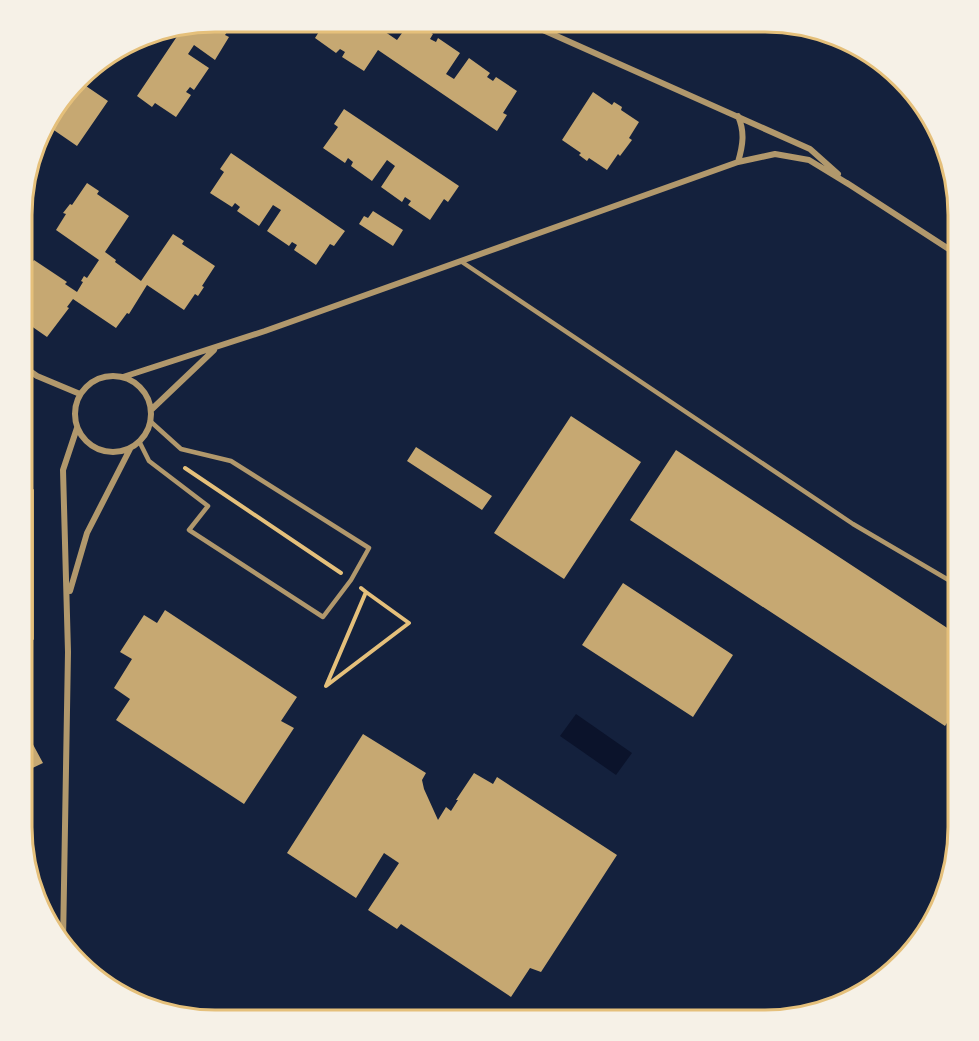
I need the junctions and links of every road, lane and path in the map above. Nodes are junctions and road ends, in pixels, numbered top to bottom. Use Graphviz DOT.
graph roads {
  1 [pos="548,32"];
  2 [pos="737,116"];
  3 [pos="738,162"];
  4 [pos="850,185"];
  5 [pos="947,248"];
  6 [pos="462,262"];
  7 [pos="216,348"];
  8 [pos="32,373"];
  9 [pos="123,377"];
  10 [pos="80,394"];
  11 [pos="151,410"];
  12 [pos="150,422"];
  13 [pos="77,428"];
  14 [pos="140,441"];
  15 [pos="130,448"];
  16 [pos="185,468"];
  17 [pos="947,579"];
  18 [pos="351,580"];
  19 [pos="366,592"];
  20 [pos="68,598"];
  21 [pos="63,930"];
  1 -- 2 [label="street"];
  2 -- 3 [label="street"];
  2 -- 4 [label="street"];
  3 -- 4 [label="street"];
  3 -- 6 [label="street"];
  4 -- 5 [label="street"];
  6 -- 7 [label="street"];
  6 -- 17 [label="lane"];
  7 -- 9 [label="street"];
  7 -- 11 [label="street"];
  8 -- 10 [label="street"];
  9 -- 10 [label="street"];
  9 -- 11 [label="street"];
  10 -- 13 [label="street"];
  11 -- 12 [label="street"];
  12 -- 14 [label="street"];
  12 -- 18 [label="lane"];
  13 -- 15 [label="street"];
  13 -- 20 [label="street"];
  14 -- 15 [label="street"];
  14 -- 18 [label="lane"];
  15 -- 20 [label="street"];
  16 -- 18 [label="path"];
  18 -- 19 [label="path"];
  19 -- 19 [label="path"];
  20 -- 21 [label="street"];
}
